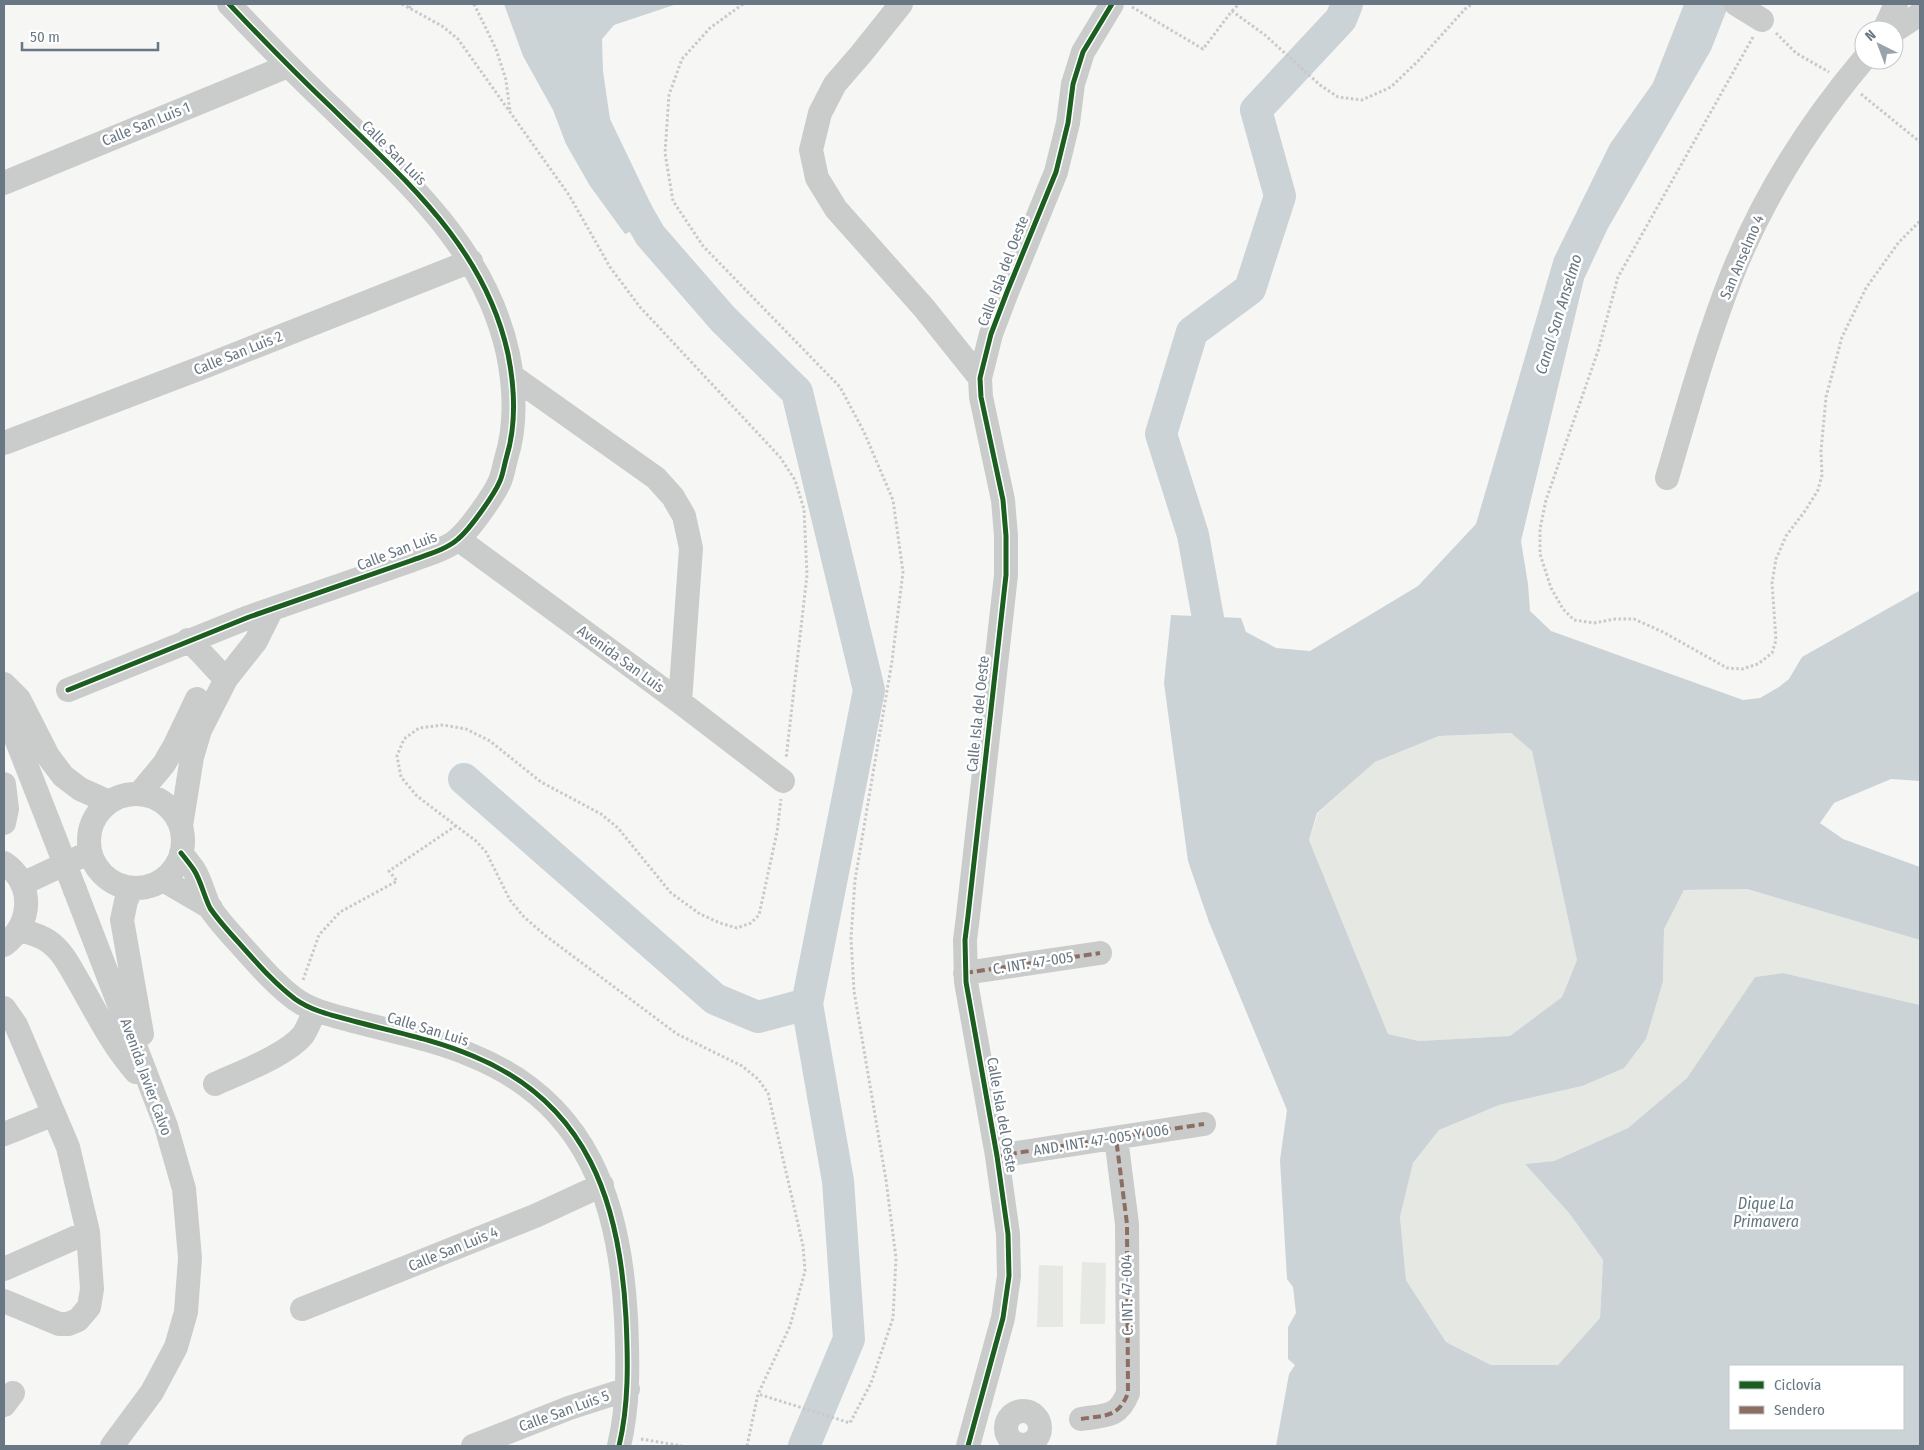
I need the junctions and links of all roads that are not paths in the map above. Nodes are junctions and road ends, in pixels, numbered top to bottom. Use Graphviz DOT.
graph roads {
  1 [pos="230,4"];
  2 [pos="901,4"];
  3 [pos="1112,4"];
  4 [pos="1737,4"];
  5 [pos="1896,4"];
  6 [pos="1920,14"];
  7 [pos="1762,20"];
  8 [pos="1889,20"];
  9 [pos="1904,24"];
  10 [pos="288,66"];
  11 [pos="1855,70"];
  12 [pos="4,183"];
  13 [pos="471,261"];
  14 [pos="512,376"];
  15 [pos="980,378"];
  16 [pos="4,443"];
  17 [pos="1667,478"];
  18 [pos="458,539"];
  19 [pos="272,609"];
  20 [pos="249,617"];
  21 [pos="188,640"];
  22 [pos="220,674"];
  23 [pos="4,684"];
  24 [pos="68,690"];
  25 [pos="680,702"];
  26 [pos="4,708"];
  27 [pos="783,781"];
  28 [pos="4,784"];
  29 [pos="139,794"];
  30 [pos="109,802"];
  31 [pos="4,823"];
  32 [pos="181,826"];
  33 [pos="90,852"];
  34 [pos="181,853"];
  35 [pos="4,863"];
  36 [pos="163,880"];
  37 [pos="22,884"];
  38 [pos="132,888"];
  39 [pos="211,908"];
  40 [pos="12,938"];
  41 [pos="1100,953"];
  42 [pos="965,973"];
  43 [pos="306,1005"];
  44 [pos="4,1008"];
  45 [pos="215,1084"];
  46 [pos="152,1090"];
  47 [pos="54,1114"];
  48 [pos="1204,1124"];
  49 [pos="4,1134"];
  50 [pos="1116,1138"];
  51 [pos="997,1156"];
  52 [pos="602,1185"];
  53 [pos="88,1232"];
  54 [pos="4,1268"];
  55 [pos="4,1301"];
  56 [pos="302,1308"];
  57 [pos="628,1389"];
  58 [pos="976,1415"];
  59 [pos="1081,1419"];
  60 [pos="1007,1423"];
  61 [pos="620,1441"];
  62 [pos="112,1446"];
  63 [pos="473,1446"];
  64 [pos="968,1446"];
  1 -- 10 [label="street, Calle San Luis"];
  2 -- 15 [label="street"];
  3 -- 15 [label="street, Calle Isla del Oeste"];
  4 -- 7 [label="street"];
  5 -- 8 [label="street"];
  6 -- 9 [label="street"];
  10 -- 12 [label="street, Calle San Luis 1"];
  10 -- 13 [label="street, Calle San Luis"];
  11 -- 17 [label="street, San Anselmo 4"];
  13 -- 14 [label="street, Calle San Luis"];
  13 -- 16 [label="street, Calle San Luis 2"];
  14 -- 18 [label="street, Calle San Luis"];
  14 -- 25 [label="street"];
  15 -- 42 [label="street, Calle Isla del Oeste"];
  18 -- 19 [label="street, Calle San Luis"];
  18 -- 25 [label="street, Avenida San Luis"];
  19 -- 20 [label="street, Calle San Luis"];
  19 -- 22 [label="street"];
  20 -- 21 [label="street, Calle San Luis"];
  20 -- 22 [label="street"];
  21 -- 22 [label="street"];
  21 -- 24 [label="street, Calle San Luis"];
  22 -- 29 [label="street"];
  22 -- 32 [label="street"];
  23 -- 30 [label="street"];
  25 -- 27 [label="street, Avenida San Luis"];
  26 -- 46 [label="street, Avenida Javier Calvo, bridge"];
  28 -- 31 [label="street"];
  29 -- 30 [label="street"];
  29 -- 32 [label="street"];
  30 -- 33 [label="street"];
  32 -- 34 [label="street"];
  33 -- 37 [label="street"];
  33 -- 38 [label="street"];
  34 -- 36 [label="street"];
  34 -- 39 [label="street, Calle San Luis"];
  35 -- 37 [label="street"];
  36 -- 38 [label="street"];
  36 -- 39 [label="street, Calle San Luis"];
  37 -- 40 [label="street"];
  38 -- 46 [label="street"];
  39 -- 43 [label="street, Calle San Luis"];
  40 -- 46 [label="street"];
  41 -- 42 [label="street, C. INT. 47-005"];
  42 -- 51 [label="street, Calle Isla del Oeste"];
  43 -- 45 [label="street"];
  43 -- 52 [label="street, Calle San Luis"];
  44 -- 47 [label="street"];
  46 -- 62 [label="street, Avenida Javier Calvo"];
  47 -- 49 [label="street"];
  47 -- 53 [label="street"];
  48 -- 50 [label="street, AND. INT. 47-005 Y 006"];
  50 -- 51 [label="street, AND. INT. 47-005 Y 006"];
  50 -- 59 [label="street, C. INT. 47-004"];
  51 -- 58 [label="street, Calle Isla del Oeste"];
  52 -- 56 [label="street, Calle San Luis 4"];
  52 -- 57 [label="street, Calle San Luis"];
  53 -- 54 [label="street"];
  53 -- 55 [label="street"];
  57 -- 61 [label="street, Calle San Luis"];
  57 -- 63 [label="street, Calle San Luis 5"];
  58 -- 60 [label="street"];
  58 -- 64 [label="street, Calle Isla del Oeste"];
}
